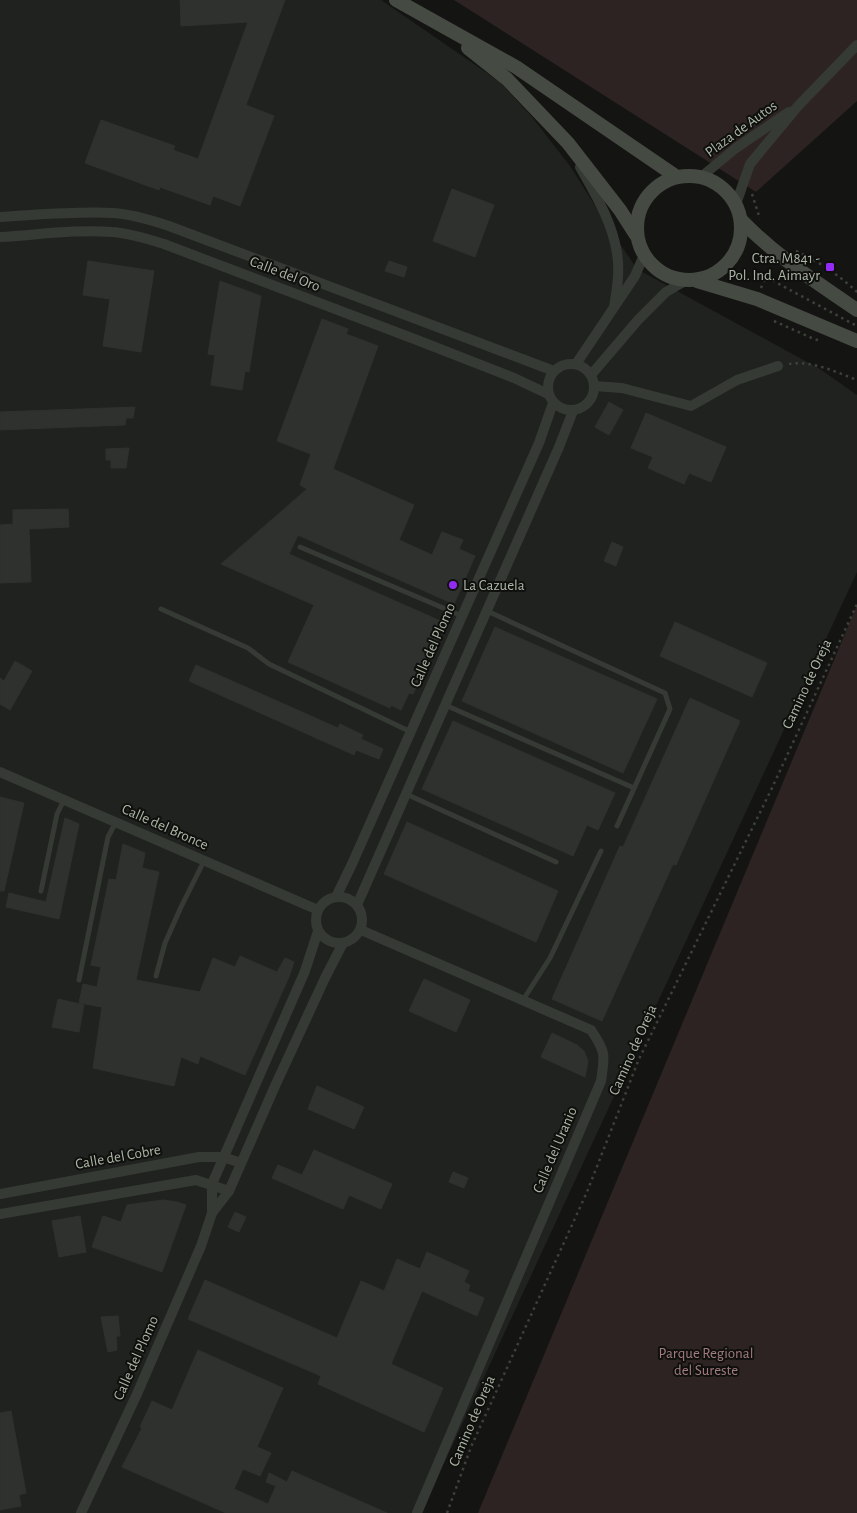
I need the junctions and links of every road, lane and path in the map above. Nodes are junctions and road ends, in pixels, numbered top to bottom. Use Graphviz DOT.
graph roads {
  1 [pos="396,0"];
  2 [pos="432,19"];
  3 [pos="857,45"];
  4 [pos="798,106"];
  5 [pos="568,144"];
  6 [pos="677,177"];
  7 [pos="701,177"];
  8 [pos="750,189"];
  9 [pos="736,204"];
  10 [pos="0,217"];
  11 [pos="741,220"];
  12 [pos="765,224"];
  13 [pos="636,235"];
  14 [pos="0,237"];
  15 [pos="789,247"];
  16 [pos="644,256"];
  17 [pos="691,281"];
  18 [pos="857,292"];
  19 [pos="757,299"];
  20 [pos="614,307"];
  21 [pos="857,310"];
  22 [pos="857,326"];
  23 [pos="857,341"];
  24 [pos="576,364"];
  25 [pos="778,366"];
  26 [pos="554,371"];
  27 [pos="591,376"];
  28 [pos="857,380"];
  29 [pos="594,386"];
  30 [pos="551,398"];
  31 [pos="573,411"];
  32 [pos="300,547"];
  33 [pos="857,604"];
  34 [pos="161,609"];
  35 [pos="487,611"];
  36 [pos="462,616"];
  37 [pos="445,705"];
  38 [pos="410,732"];
  39 [pos="0,772"];
  40 [pos="634,788"];
  41 [pos="406,794"];
  42 [pos="64,800"];
  43 [pos="116,822"];
  44 [pos="617,826"];
  45 [pos="601,852"];
  46 [pos="205,861"];
  47 [pos="556,862"];
  48 [pos="41,891"];
  49 [pos="336,897"];
  50 [pos="358,905"];
  51 [pos="318,910"];
  52 [pos="360,930"];
  53 [pos="318,931"];
  54 [pos="343,943"];
  55 [pos="156,976"];
  56 [pos="79,980"];
  57 [pos="523,1000"];
  58 [pos="223,1156"];
  59 [pos="241,1163"];
  60 [pos="212,1184"];
  61 [pos="229,1191"];
  62 [pos="0,1194"];
  63 [pos="212,1213"];
  64 [pos="0,1214"];
  65 [pos="81,1513"];
  66 [pos="417,1513"];
  67 [pos="447,1513"];
  1 -- 2 [label="main road"];
  2 -- 5 [label="main road"];
  2 -- 6 [label="main road"];
  3 -- 4 [label="street, Plaza de Autos"];
  4 -- 7 [label="street, Plaza de Autos"];
  4 -- 9 [label="street, Plaza de Autos"];
  5 -- 13 [label="main road"];
  5 -- 20 [label="street"];
  6 -- 7 [label="main road"];
  6 -- 13 [label="main road"];
  7 -- 9 [label="main road"];
  8 -- 12 [label="path"];
  9 -- 11 [label="main road"];
  10 -- 26 [label="street"];
  11 -- 17 [label="main road"];
  11 -- 21 [label="main road"];
  13 -- 16 [label="main road"];
  14 -- 30 [label="street, Calle del Oro"];
  15 -- 18 [label="path"];
  16 -- 17 [label="main road"];
  16 -- 20 [label="street"];
  17 -- 19 [label="main road"];
  17 -- 27 [label="street"];
  19 -- 22 [label="path"];
  19 -- 23 [label="main road"];
  20 -- 24 [label="street"];
  24 -- 26 [label="street"];
  24 -- 27 [label="street"];
  25 -- 28 [label="path"];
  25 -- 29 [label="street"];
  26 -- 30 [label="street"];
  27 -- 29 [label="street"];
  29 -- 31 [label="street"];
  30 -- 31 [label="street"];
  30 -- 36 [label="street, Calle del Plomo"];
  31 -- 35 [label="street"];
  32 -- 36 [label="lane"];
  33 -- 67 [label="path, Camino de Oreja"];
  34 -- 38 [label="lane"];
  35 -- 37 [label="street"];
  35 -- 40 [label="lane"];
  36 -- 38 [label="street, Calle del Plomo"];
  37 -- 40 [label="lane"];
  37 -- 41 [label="street"];
  38 -- 49 [label="street, Calle del Plomo"];
  39 -- 42 [label="street, Calle del Bronce"];
  40 -- 44 [label="lane"];
  41 -- 47 [label="lane"];
  41 -- 50 [label="street"];
  42 -- 43 [label="street, Calle del Bronce"];
  42 -- 48 [label="lane"];
  43 -- 46 [label="street, Calle del Bronce"];
  43 -- 56 [label="lane"];
  45 -- 57 [label="lane"];
  46 -- 51 [label="street, Calle del Bronce"];
  46 -- 55 [label="lane"];
  49 -- 50 [label="street"];
  49 -- 51 [label="street"];
  50 -- 52 [label="street"];
  51 -- 53 [label="street"];
  52 -- 54 [label="street"];
  52 -- 57 [label="street, Calle del Uranio"];
  53 -- 54 [label="street"];
  53 -- 58 [label="street, Calle del Plomo"];
  54 -- 59 [label="street, Calle del Plomo"];
  57 -- 66 [label="street, Calle del Uranio"];
  58 -- 59 [label="street, Calle del Cobre"];
  58 -- 60 [label="street, Calle del Plomo"];
  58 -- 62 [label="street, Calle del Cobre"];
  59 -- 61 [label="street, Calle del Plomo"];
  60 -- 61 [label="street"];
  60 -- 63 [label="street, Calle del Plomo"];
  60 -- 64 [label="street"];
  61 -- 63 [label="street, Calle del Plomo"];
  63 -- 65 [label="street, Calle del Plomo"];
}
